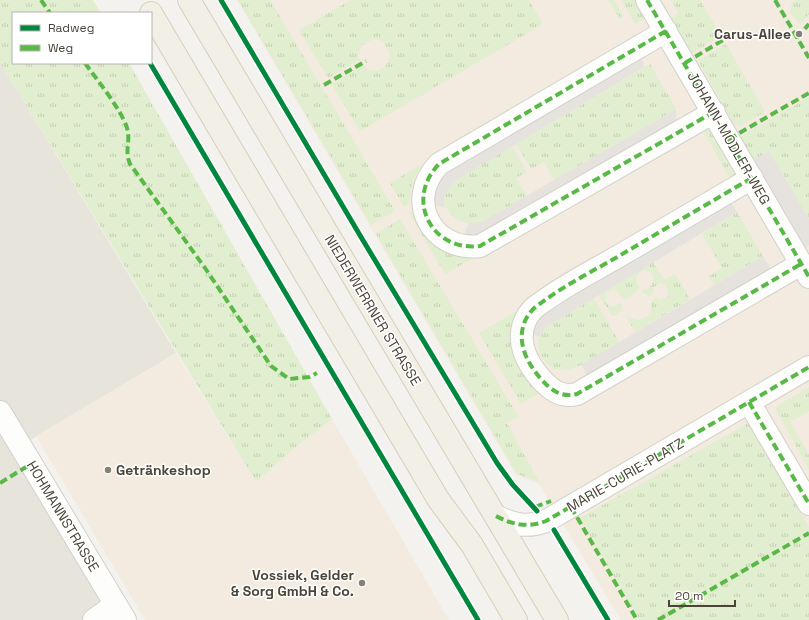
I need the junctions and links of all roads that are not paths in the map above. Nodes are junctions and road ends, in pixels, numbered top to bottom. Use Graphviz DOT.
graph roads {
  1 [pos="143,0"];
  2 [pos="188,0"];
  3 [pos="647,0"];
  4 [pos="150,12"];
  5 [pos="152,15"];
  6 [pos="666,31"];
  7 [pos="714,112"];
  8 [pos="752,178"];
  9 [pos="805,271"];
  10 [pos="809,367"];
  11 [pos="749,402"];
  12 [pos="0,412"];
  13 [pos="809,504"];
  14 [pos="496,516"];
  15 [pos="120,612"];
  16 [pos="94,620"];
  17 [pos="516,620"];
  18 [pos="557,620"];
  1 -- 4 [label="main road"];
  2 -- 14 [label="main road, NIEDERWERRNER STRASSE"];
  3 -- 6 [label="street, JOHANN-MODLER-WEG"];
  5 -- 17 [label="main road"];
  6 -- 7 [label="street, JOHANN-MODLER-WEG"];
  6 -- 7 [label="street"];
  7 -- 8 [label="street, JOHANN-MODLER-WEG"];
  8 -- 9 [label="street, JOHANN-MODLER-WEG"];
  8 -- 9 [label="street"];
  10 -- 11 [label="street, MARIE-CURIE-PLATZ"];
  11 -- 13 [label="street"];
  11 -- 14 [label="street, MARIE-CURIE-PLATZ"];
  12 -- 15 [label="street, HOHMANNSTRASSE"];
  14 -- 18 [label="main road, NIEDERWERRNER STRASSE"];
  15 -- 16 [label="street"];
}
